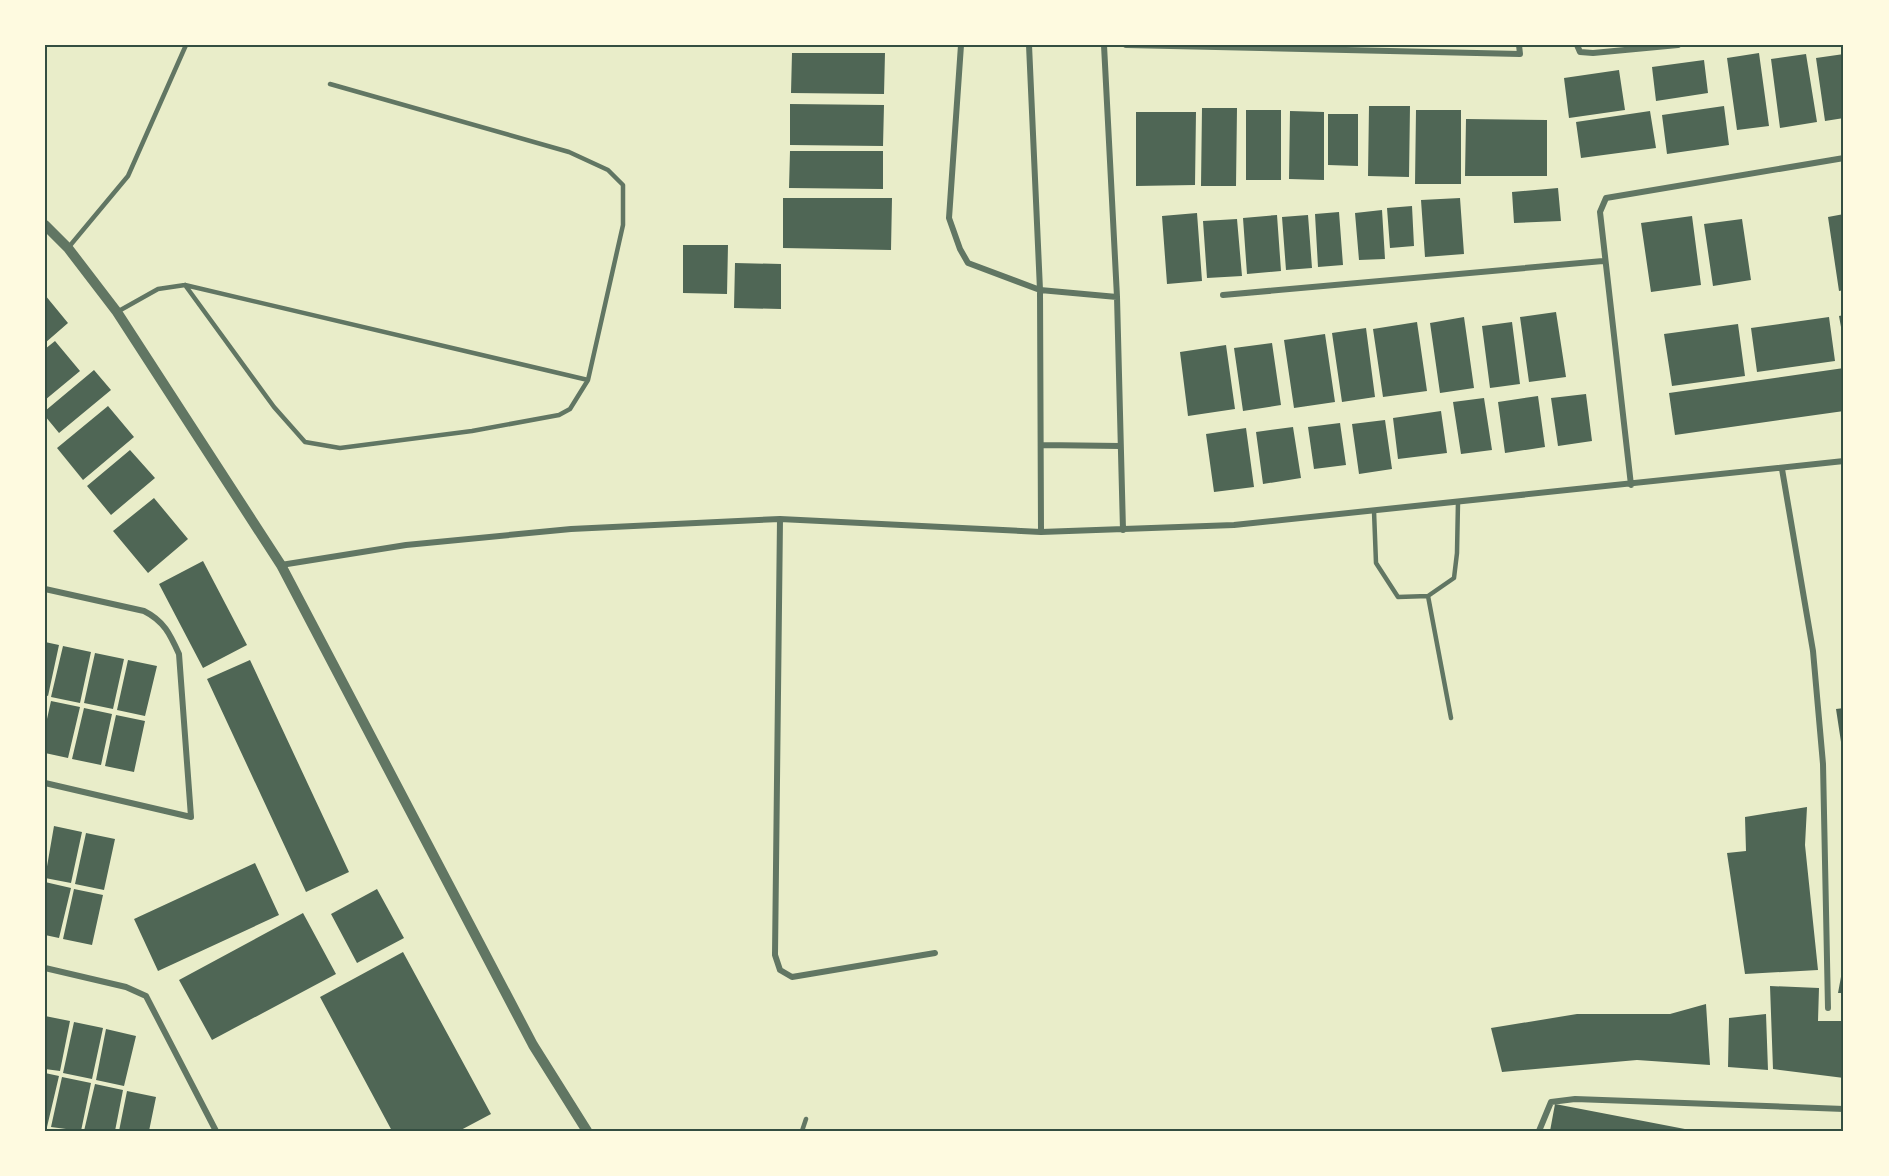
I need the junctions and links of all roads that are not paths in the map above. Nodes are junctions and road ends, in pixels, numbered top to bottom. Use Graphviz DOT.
graph roads {
  1 [pos="186,45"];
  2 [pos="961,45"];
  3 [pos="1029,45"];
  4 [pos="1104,45"];
  5 [pos="1126,45"];
  6 [pos="1519,45"];
  7 [pos="1578,45"];
  8 [pos="1678,45"];
  9 [pos="330,84"];
  10 [pos="1844,158"];
  11 [pos="45,225"];
  12 [pos="68,248"];
  13 [pos="1603,261"];
  14 [pos="185,285"];
  15 [pos="1040,290"];
  16 [pos="1223,295"];
  17 [pos="1118,297"];
  18 [pos="117,312"];
  19 [pos="588,380"];
  20 [pos="1041,445"];
  21 [pos="1120,446"];
  22 [pos="1844,461"];
  23 [pos="1782,469"];
  24 [pos="1631,485"];
  25 [pos="1458,502"];
  26 [pos="1374,511"];
  27 [pos="780,519"];
  28 [pos="1123,530"];
  29 [pos="1041,532"];
  30 [pos="281,565"];
  31 [pos="45,589"];
  32 [pos="1428,596"];
  33 [pos="1451,718"];
  34 [pos="45,783"];
  35 [pos="935,953"];
  36 [pos="45,968"];
  37 [pos="1828,1008"];
  38 [pos="1844,1109"];
  39 [pos="806,1119"];
  40 [pos="216,1131"];
  41 [pos="587,1131"];
  42 [pos="802,1131"];
  43 [pos="1539,1131"];
  1 -- 12 [label="lane"];
  2 -- 15 [label="street"];
  3 -- 15 [label="street"];
  4 -- 17 [label="street"];
  5 -- 6 [label="street"];
  7 -- 8 [label="street"];
  9 -- 19 [label="lane"];
  10 -- 13 [label="street"];
  11 -- 12 [label="street"];
  12 -- 18 [label="street"];
  13 -- 16 [label="street"];
  13 -- 24 [label="street"];
  14 -- 18 [label="lane"];
  14 -- 19 [label="lane"];
  14 -- 19 [label="lane"];
  15 -- 17 [label="street"];
  15 -- 20 [label="street"];
  17 -- 21 [label="street"];
  18 -- 30 [label="street"];
  20 -- 21 [label="street"];
  20 -- 29 [label="street"];
  21 -- 28 [label="street"];
  22 -- 23 [label="street"];
  23 -- 24 [label="street"];
  23 -- 37 [label="street"];
  24 -- 25 [label="street"];
  25 -- 26 [label="street"];
  25 -- 32 [label="lane"];
  26 -- 28 [label="street"];
  26 -- 32 [label="lane"];
  27 -- 29 [label="street"];
  27 -- 30 [label="street"];
  27 -- 35 [label="street"];
  28 -- 29 [label="street"];
  30 -- 41 [label="street"];
  31 -- 34 [label="street"];
  32 -- 33 [label="lane"];
  36 -- 40 [label="street"];
  38 -- 43 [label="street"];
  39 -- 42 [label="lane"];
}
